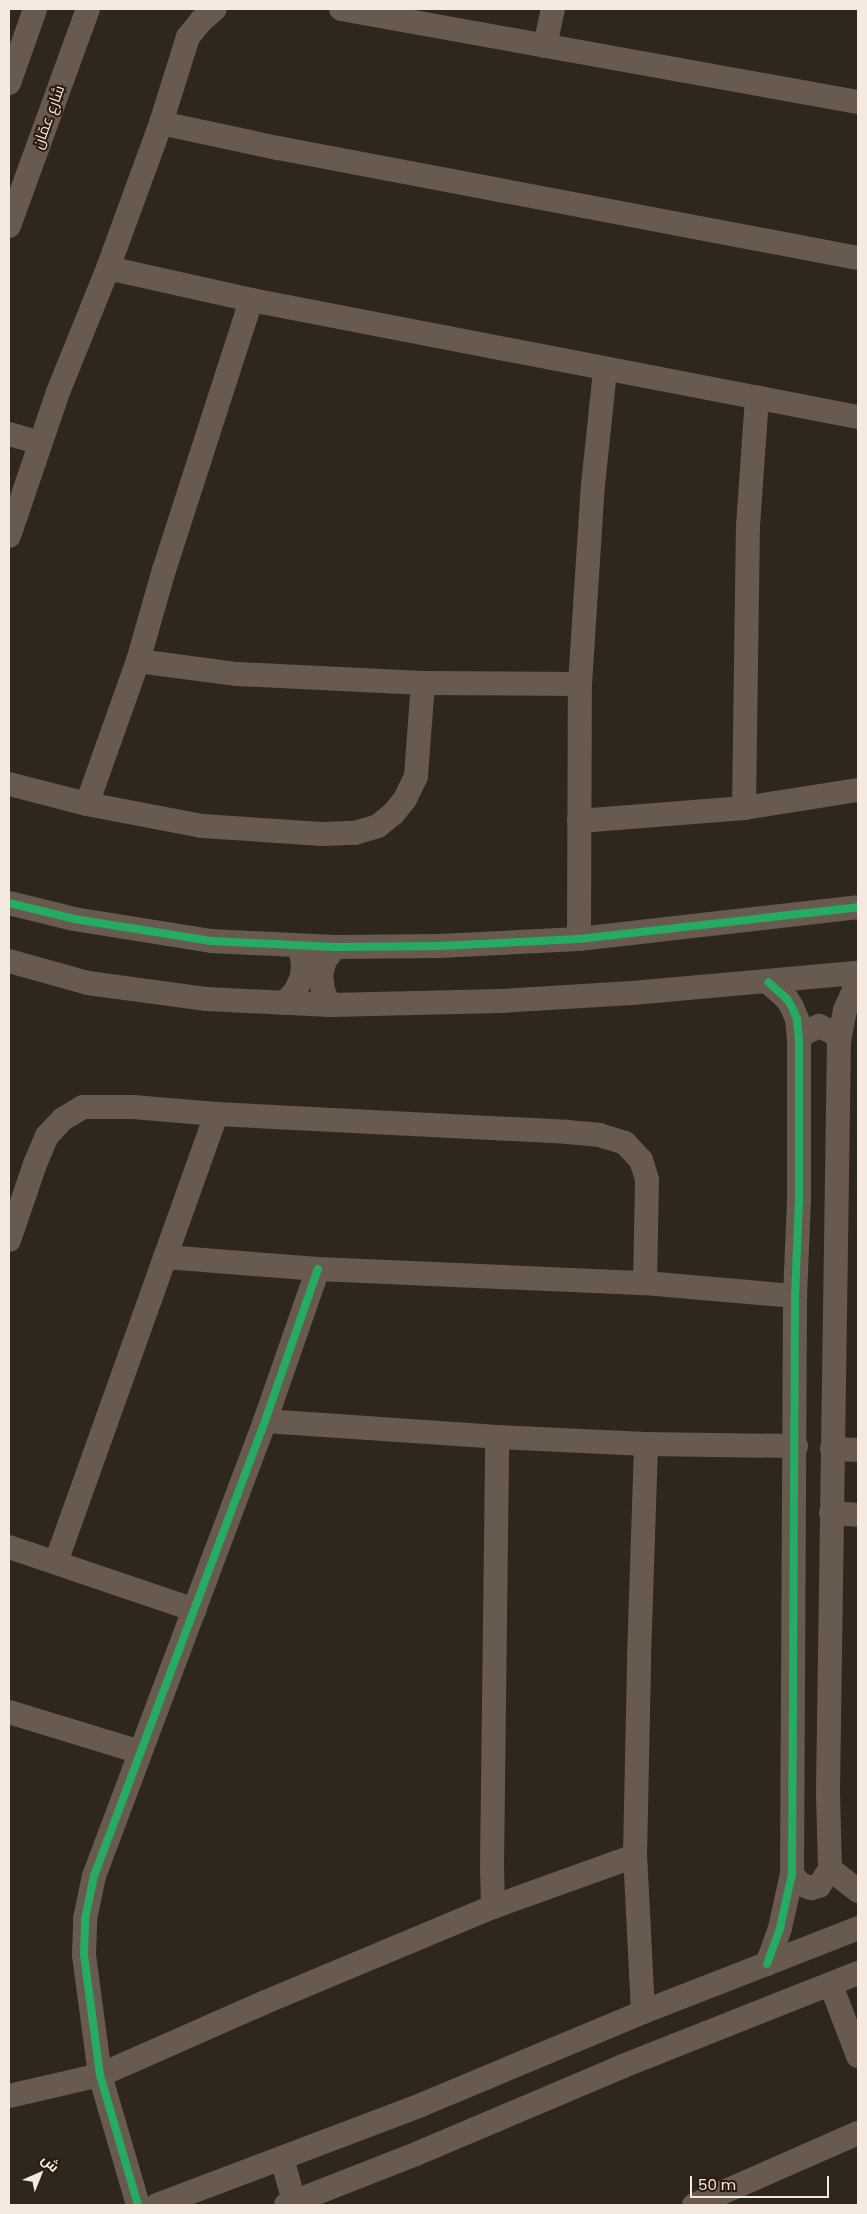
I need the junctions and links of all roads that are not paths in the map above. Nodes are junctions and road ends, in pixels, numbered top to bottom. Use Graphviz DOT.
graph roads {
  1 [pos="35,9"];
  2 [pos="88,9"];
  3 [pos="215,9"];
  4 [pos="341,9"];
  5 [pos="554,9"];
  6 [pos="545,46"];
  7 [pos="9,83"];
  8 [pos="858,102"];
  9 [pos="161,123"];
  10 [pos="9,226"];
  11 [pos="858,258"];
  12 [pos="108,268"];
  13 [pos="251,300"];
  14 [pos="604,370"];
  15 [pos="757,397"];
  16 [pos="858,417"];
  17 [pos="9,434"];
  18 [pos="40,443"];
  19 [pos="9,536"];
  20 [pos="138,661"];
  21 [pos="423,683"];
  22 [pos="580,684"];
  23 [pos="9,784"];
  24 [pos="858,790"];
  25 [pos="87,804"];
  26 [pos="744,808"];
  27 [pos="579,821"];
  28 [pos="9,903"];
  29 [pos="858,907"];
  30 [pos="579,939"];
  31 [pos="299,946"];
  32 [pos="334,947"];
  33 [pos="9,961"];
  34 [pos="858,972"];
  35 [pos="858,981"];
  36 [pos="768,982"];
  37 [pos="284,1003"];
  38 [pos="330,1005"];
  39 [pos="839,1040"];
  40 [pos="799,1042"];
  41 [pos="216,1114"];
  42 [pos="9,1240"];
  43 [pos="165,1257"];
  44 [pos="318,1269"];
  45 [pos="645,1283"];
  46 [pos="795,1296"];
  47 [pos="265,1421"];
  48 [pos="497,1437"];
  49 [pos="646,1444"];
  50 [pos="796,1446"];
  51 [pos="832,1448"];
  52 [pos="858,1450"];
  53 [pos="831,1513"];
  54 [pos="858,1515"];
  55 [pos="9,1547"];
  56 [pos="56,1562"];
  57 [pos="195,1610"];
  58 [pos="9,1712"];
  59 [pos="140,1752"];
  60 [pos="635,1856"];
  61 [pos="830,1869"];
  62 [pos="792,1874"];
  63 [pos="858,1892"];
  64 [pos="493,1907"];
  65 [pos="858,1928"];
  66 [pos="767,1964"];
  67 [pos="858,1973"];
  68 [pos="831,1985"];
  69 [pos="643,2012"];
  70 [pos="858,2056"];
  71 [pos="100,2075"];
  72 [pos="9,2096"];
  73 [pos="858,2134"];
  74 [pos="282,2158"];
  75 [pos="290,2204"];
  76 [pos="138,2205"];
  77 [pos="157,2205"];
  78 [pos="698,2205"];
  1 -- 7 [label="street"];
  2 -- 10 [label="street, شارع عمّان"];
  3 -- 9 [label="street"];
  4 -- 6 [label="street"];
  5 -- 6 [label="street"];
  6 -- 8 [label="street"];
  9 -- 11 [label="street"];
  9 -- 12 [label="street"];
  12 -- 13 [label="street"];
  12 -- 18 [label="street"];
  13 -- 14 [label="street"];
  13 -- 20 [label="street"];
  14 -- 15 [label="street"];
  14 -- 22 [label="street"];
  15 -- 16 [label="street"];
  15 -- 26 [label="street"];
  17 -- 18 [label="street"];
  18 -- 19 [label="street"];
  20 -- 21 [label="street"];
  20 -- 25 [label="street"];
  21 -- 22 [label="street"];
  21 -- 25 [label="street"];
  22 -- 27 [label="street"];
  23 -- 25 [label="street"];
  24 -- 26 [label="street"];
  26 -- 27 [label="street"];
  27 -- 30 [label="street"];
  28 -- 31 [label="street"];
  29 -- 30 [label="street"];
  30 -- 32 [label="street"];
  31 -- 32 [label="street"];
  31 -- 37 [label="street"];
  32 -- 38 [label="street"];
  33 -- 37 [label="street"];
  34 -- 36 [label="street"];
  35 -- 39 [label="street"];
  36 -- 38 [label="street"];
  36 -- 40 [label="street"];
  37 -- 38 [label="street"];
  39 -- 40 [label="street"];
  39 -- 51 [label="street"];
  40 -- 46 [label="street"];
  41 -- 42 [label="street"];
  41 -- 43 [label="street"];
  41 -- 45 [label="street"];
  43 -- 44 [label="street"];
  43 -- 56 [label="street"];
  44 -- 45 [label="street"];
  44 -- 47 [label="street"];
  45 -- 46 [label="street"];
  46 -- 50 [label="street"];
  47 -- 48 [label="street"];
  47 -- 57 [label="street"];
  48 -- 49 [label="street"];
  48 -- 64 [label="street"];
  49 -- 50 [label="street"];
  49 -- 60 [label="street"];
  50 -- 62 [label="street"];
  51 -- 52 [label="street"];
  51 -- 53 [label="street"];
  53 -- 54 [label="street"];
  53 -- 61 [label="street"];
  55 -- 56 [label="street"];
  56 -- 57 [label="street"];
  57 -- 59 [label="street"];
  58 -- 59 [label="street"];
  59 -- 71 [label="street"];
  60 -- 64 [label="street"];
  60 -- 69 [label="street"];
  61 -- 62 [label="street"];
  61 -- 63 [label="street"];
  62 -- 66 [label="street"];
  64 -- 71 [label="street"];
  65 -- 66 [label="street"];
  66 -- 69 [label="street"];
  67 -- 68 [label="street"];
  68 -- 70 [label="street"];
  68 -- 75 [label="street"];
  69 -- 74 [label="street"];
  71 -- 72 [label="street"];
  71 -- 76 [label="street"];
  73 -- 78 [label="street"];
  74 -- 75 [label="street"];
  74 -- 77 [label="street"];
}
